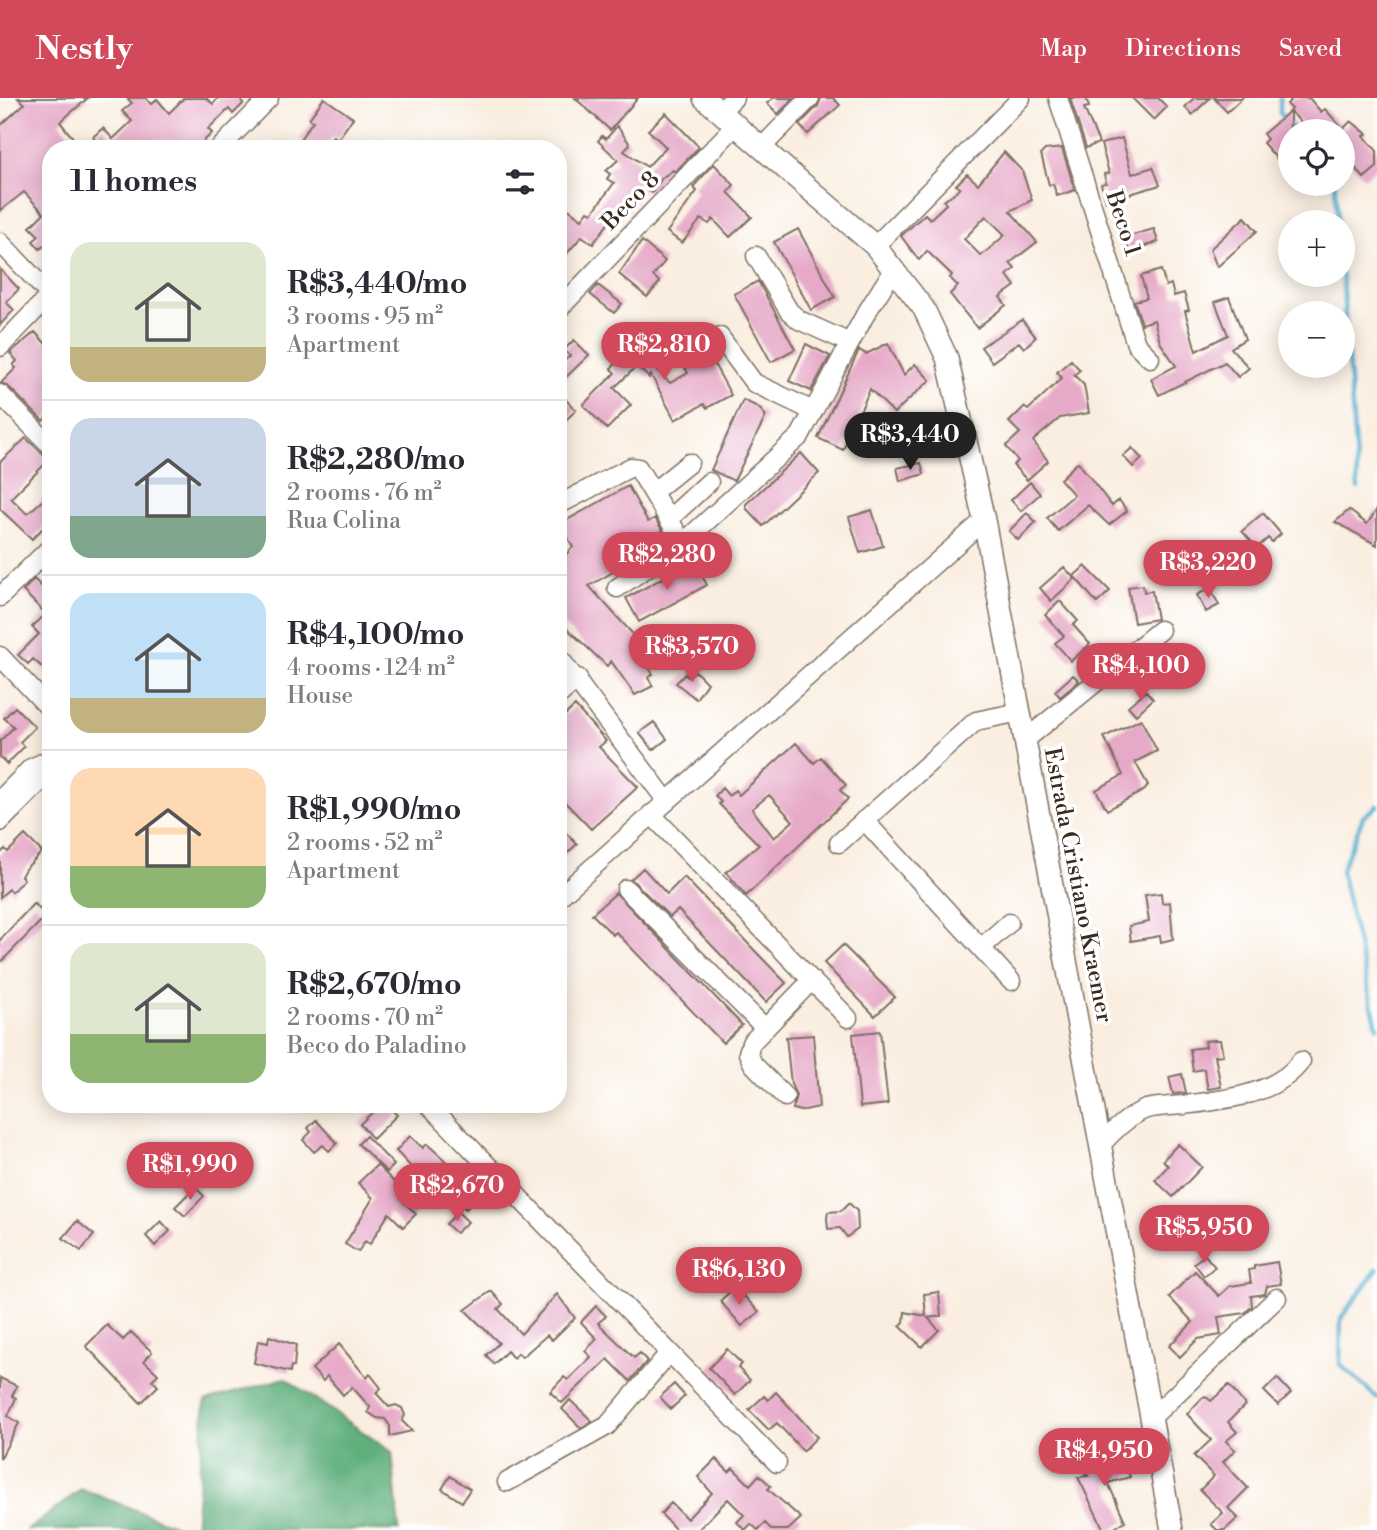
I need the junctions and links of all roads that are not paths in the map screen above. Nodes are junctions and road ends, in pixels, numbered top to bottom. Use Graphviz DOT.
graph roads {
  1 [pos="268,98"];
  2 [pos="704,98"];
  3 [pos="810,98"];
  4 [pos="1021,98"];
  5 [pos="1058,98"];
  6 [pos="731,111"];
  7 [pos="228,140"];
  8 [pos="763,146"];
  9 [pos="0,242"];
  10 [pos="876,246"];
  11 [pos="756,256"];
  12 [pos="894,269"];
  13 [pos="42,287"];
  14 [pos="567,300"];
  15 [pos="42,303"];
  16 [pos="720,337"];
  17 [pos="850,343"];
  18 [pos="0,348"];
  19 [pos="1150,358"];
  20 [pos="0,394"];
  21 [pos="813,411"];
  22 [pos="42,437"];
  23 [pos="689,463"];
  24 [pos="709,482"];
  25 [pos="653,492"];
  26 [pos="567,500"];
  27 [pos="670,519"];
  28 [pos="984,520"];
  29 [pos="683,543"];
  30 [pos="42,556"];
  31 [pos="617,588"];
  32 [pos="0,597"];
  33 [pos="1160,630"];
  34 [pos="0,656"];
  35 [pos="567,666"];
  36 [pos="578,678"];
  37 [pos="567,688"];
  38 [pos="42,700"];
  39 [pos="1020,712"];
  40 [pos="1025,740"];
  41 [pos="42,763"];
  42 [pos="42,779"];
  43 [pos="0,800"];
  44 [pos="666,800"];
  45 [pos="651,814"];
  46 [pos="864,820"];
  47 [pos="0,822"];
  48 [pos="839,843"];
  49 [pos="626,889"];
  50 [pos="567,890"];
  51 [pos="1009,923"];
  52 [pos="981,948"];
  53 [pos="811,980"];
  54 [pos="1011,981"];
  55 [pos="848,1018"];
  56 [pos="765,1028"];
  57 [pos="1301,1061"];
  58 [pos="785,1097"];
  59 [pos="437,1113"];
  60 [pos="1100,1146"];
  61 [pos="1278,1298"];
  62 [pos="668,1353"];
  63 [pos="1151,1418"];
  64 [pos="777,1463"];
  65 [pos="507,1482"];
  66 [pos="1172,1530"];
  1 -- 7 [label="street"];
  2 -- 6 [label="main road, Estrada Cristiano Kraemer"];
  3 -- 8 [label="street"];
  4 -- 10 [label="street"];
  5 -- 19 [label="street, Beco 1"];
  6 -- 8 [label="main road, Estrada Cristiano Kraemer"];
  6 -- 14 [label="street, Beco 8"];
  8 -- 10 [label="main road, Estrada Cristiano Kraemer"];
  9 -- 13 [label="street"];
  10 -- 12 [label="main road, Estrada Cristiano Kraemer"];
  11 -- 17 [label="street"];
  12 -- 17 [label="street"];
  12 -- 28 [label="main road, Estrada Cristiano Kraemer"];
  15 -- 18 [label="street"];
  16 -- 21 [label="street"];
  17 -- 21 [label="street"];
  20 -- 22 [label="street"];
  21 -- 29 [label="street"];
  23 -- 25 [label="street"];
  24 -- 27 [label="street"];
  25 -- 26 [label="street"];
  25 -- 27 [label="street"];
  27 -- 29 [label="street"];
  28 -- 39 [label="main road, Estrada Cristiano Kraemer"];
  28 -- 44 [label="street"];
  29 -- 31 [label="street"];
  30 -- 32 [label="street"];
  33 -- 40 [label="street"];
  34 -- 38 [label="street"];
  35 -- 36 [label="street"];
  36 -- 37 [label="street"];
  36 -- 44 [label="street"];
  39 -- 40 [label="main road, Estrada Cristiano Kraemer"];
  39 -- 46 [label="street"];
  40 -- 60 [label="main road, Estrada Cristiano Kraemer"];
  41 -- 43 [label="street"];
  42 -- 47 [label="street"];
  44 -- 45 [label="street"];
  45 -- 50 [label="street"];
  45 -- 53 [label="street"];
  46 -- 48 [label="street"];
  46 -- 52 [label="street"];
  49 -- 56 [label="street"];
  51 -- 52 [label="street"];
  52 -- 54 [label="street"];
  53 -- 55 [label="street"];
  53 -- 56 [label="street"];
  56 -- 58 [label="street"];
  57 -- 60 [label="street"];
  59 -- 62 [label="street"];
  60 -- 63 [label="main road, Estrada Cristiano Kraemer"];
  61 -- 63 [label="street"];
  62 -- 64 [label="street"];
  62 -- 65 [label="street"];
  63 -- 66 [label="main road, Estrada Cristiano Kraemer"];
}
